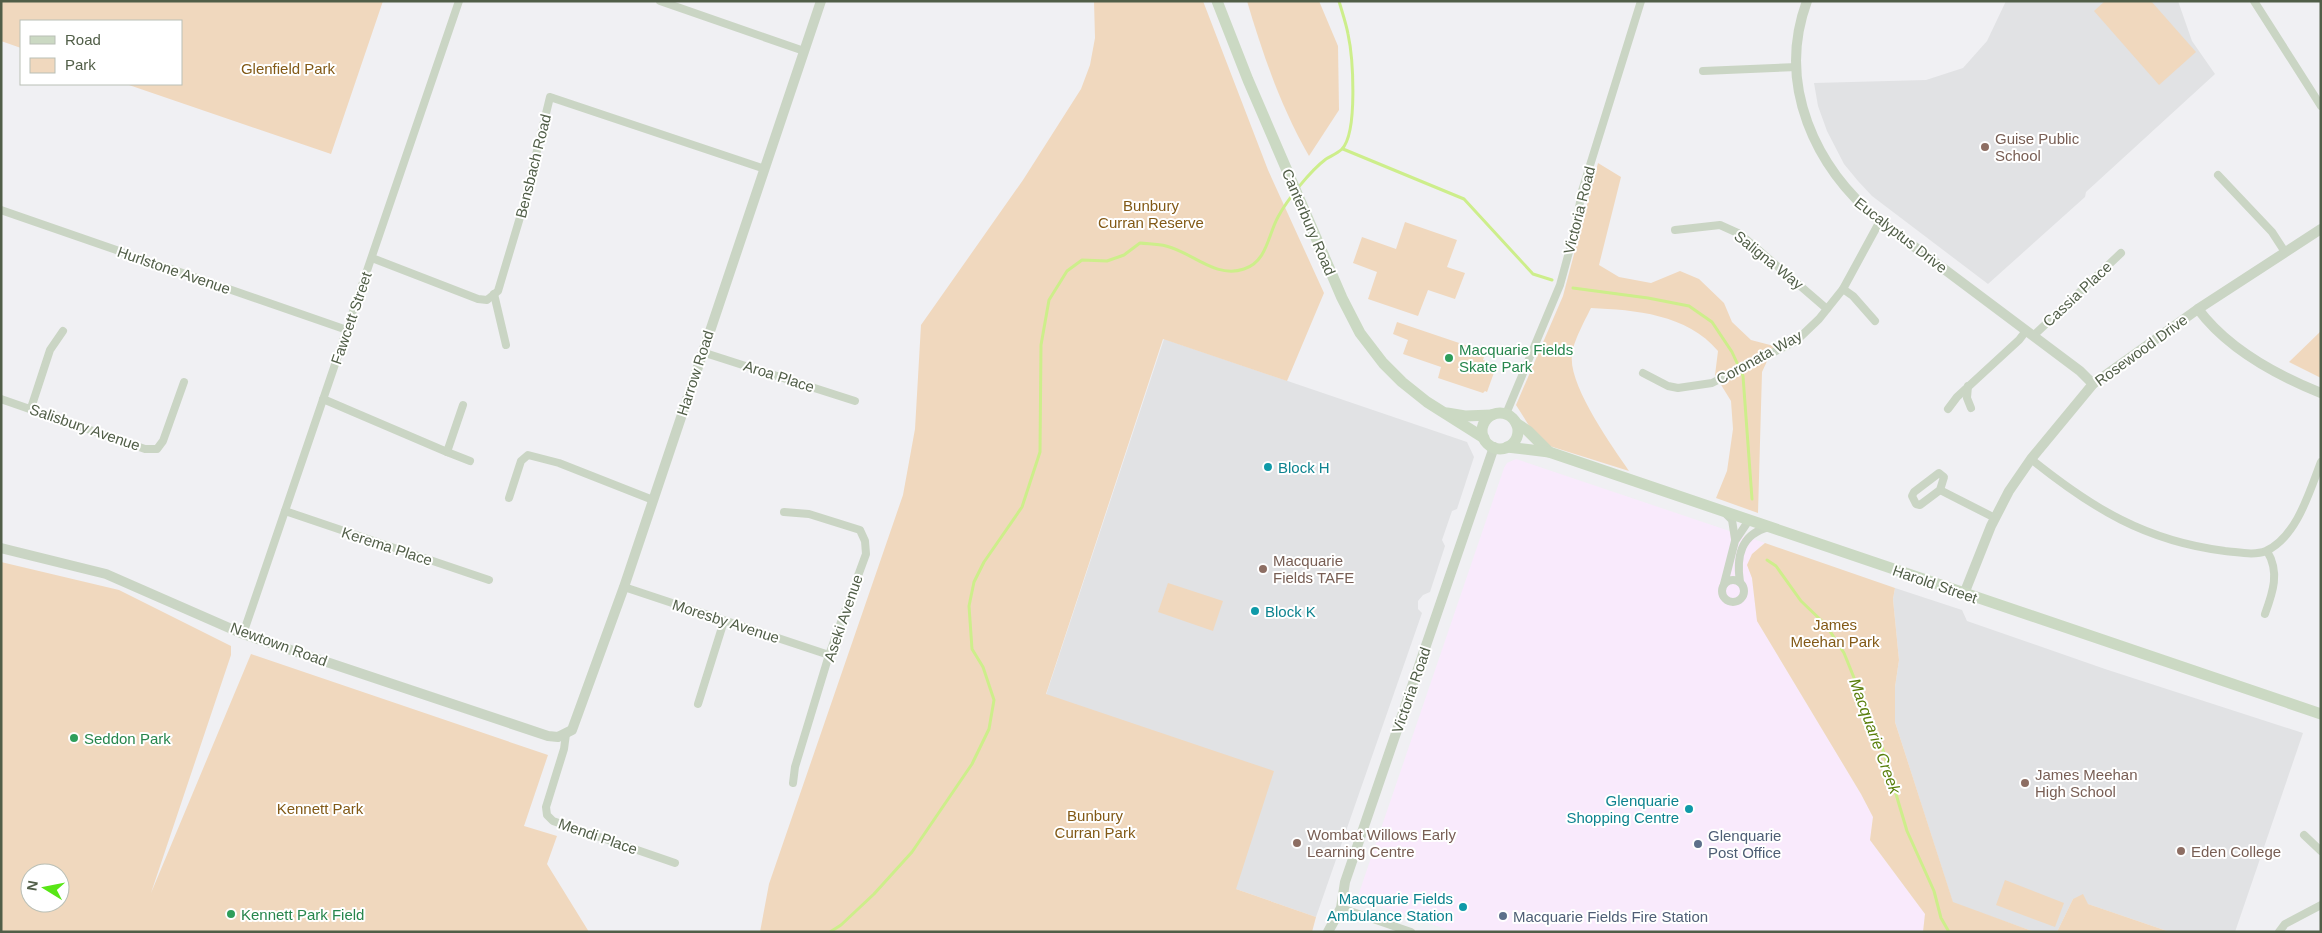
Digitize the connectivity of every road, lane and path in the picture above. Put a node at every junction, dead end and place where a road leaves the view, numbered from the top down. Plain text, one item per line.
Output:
1 (459, 1) edge
2 (660, 1) edge
3 (821, 1) edge
4 (1217, 1) edge
5 (1641, 1) edge
6 (1807, 1) edge
7 (2254, 1) edge
8 (682, 5) edge
9 (804, 51) junction
10 (1797, 67) junction
11 (1703, 71) dead end
12 (2321, 106) edge
13 (765, 169) junction
14 (2218, 175) dead end
15 (1, 210) edge
16 (1880, 221) junction
17 (2321, 229) edge
18 (1675, 230) dead end
19 (2285, 252) junction
20 (2122, 253) dead end
21 (372, 258) junction
22 (1843, 289) junction
23 (494, 294) junction
24 (1827, 309) junction
25 (2198, 309) junction
26 (1875, 321) dead end
27 (347, 330) junction
28 (63, 331) dead end
29 (2030, 333) junction
30 (506, 345) dead end
31 (702, 352) junction
32 (1643, 373) dead end
33 (184, 382) dead end
34 (2093, 384) junction
35 (1968, 386) junction
36 (2321, 393) edge
37 (1, 399) edge
38 (323, 399) junction
39 (856, 401) dead end
40 (463, 405) dead end
41 (31, 408) junction
42 (1971, 408) dead end
43 (1948, 409) dead end
44 (1446, 412) junction
45 (1506, 414) junction
46 (1492, 415) junction
47 (1516, 423) junction
48 (1484, 438) junction
49 (1494, 447) junction
50 (1507, 447) junction
51 (447, 452) junction
52 (1549, 452) junction
53 (2031, 459) junction
54 (470, 460) dead end
55 (2321, 462) edge
56 (1940, 490) junction
57 (508, 498) dead end
58 (653, 500) junction
59 (285, 511) junction
60 (1723, 511) junction
61 (784, 512) dead end
62 (1996, 518) junction
63 (1749, 520) junction
64 (1769, 527) junction
65 (1748, 536) junction
66 (1735, 542) junction
67 (1, 548) edge
68 (2267, 551) junction
69 (489, 580) dead end
70 (1740, 582) junction
71 (1724, 584) junction
72 (624, 587) junction
73 (1964, 594) junction
74 (2265, 614) dead end
75 (724, 621) junction
76 (243, 634) junction
77 (829, 655) junction
78 (698, 704) dead end
79 (2321, 714) edge
80 (562, 735) junction
81 (793, 783) dead end
82 (2304, 835) dead end
83 (2321, 851) edge
84 (675, 863) dead end
85 (2321, 905) edge
86 (1342, 908) junction
87 (1328, 932) edge
88 (1411, 932) edge
89 (2279, 932) edge

1 - 21 street, Fawcett Street
2 - 8 street
3 - 9 street, Harrow Road
4 - 44 main road, Canterbury Road
5 - 45 street, Victoria Road
6 - 10 street, Eucalyptus Drive
7 - 12 street
8 - 9 street
9 - 13 street, Harrow Road
10 - 11 street
10 - 16 street, Eucalyptus Drive
13 - 23 street, Bensbach Road
13 - 31 street, Harrow Road
14 - 19 street
15 - 27 street, Hurlstone Avenue
16 - 22 street, Coronata Way
16 - 29 street, Eucalyptus Drive
17 - 19 street, Rosewood Drive
18 - 24 street, Saligna Way
19 - 25 street, Rosewood Drive
20 - 29 street, Cassia Place
21 - 23 street
21 - 27 street, Fawcett Street
22 - 24 street, Coronata Way
22 - 26 street
23 - 30 street
24 - 32 street, Coronata Way
25 - 34 street, Rosewood Drive
25 - 36 street
27 - 38 street, Fawcett Street
28 - 41 street
29 - 34 street, Eucalyptus Drive
29 - 35 street, Cassia Place
31 - 39 street, Aroa Place
31 - 58 street, Harrow Road
33 - 41 street, Salisbury Avenue
34 - 53 street, Rosewood Drive
35 - 42 street
35 - 43 street, Cassia Place
37 - 41 street, Salisbury Avenue
38 - 51 street
38 - 59 street, Fawcett Street
40 - 51 street
44 - 46 main road, Canterbury Road
44 - 48 main road, Canterbury Road
45 - 46 main road
45 - 47 main road
46 - 48 main road
47 - 50 main road
47 - 52 main road, Harold Street
48 - 49 main road
49 - 50 main road
49 - 86 street, Victoria Road
50 - 52 main road, Harold Street
51 - 54 street
52 - 60 main road, Harold Street
53 - 62 street, Rosewood Drive
53 - 68 street
55 - 68 street
56 - 56 street
56 - 62 street
57 - 58 street
58 - 72 street, Harrow Road
59 - 69 street, Kerema Place
59 - 76 street, Fawcett Street
60 - 63 main road, Harold Street
60 - 66 street
61 - 77 street, Aseki Avenue
62 - 73 street, Rosewood Drive
63 - 64 main road, Harold Street
63 - 65 street
63 - 66 street
64 - 65 street
64 - 73 main road, Harold Street
65 - 70 street
66 - 71 street
67 - 76 street, Newtown Road
68 - 74 street
70 - 71 street
70 - 71 street
72 - 75 street, Moresby Avenue
72 - 80 street, Harrow Road
73 - 79 main road, Harold Street
75 - 77 street, Moresby Avenue
75 - 78 street
76 - 80 street, Newtown Road
77 - 81 street, Aseki Avenue
80 - 84 street, Mendi Place
82 - 83 street
85 - 89 street
86 - 87 street, Victoria Road
86 - 88 street

